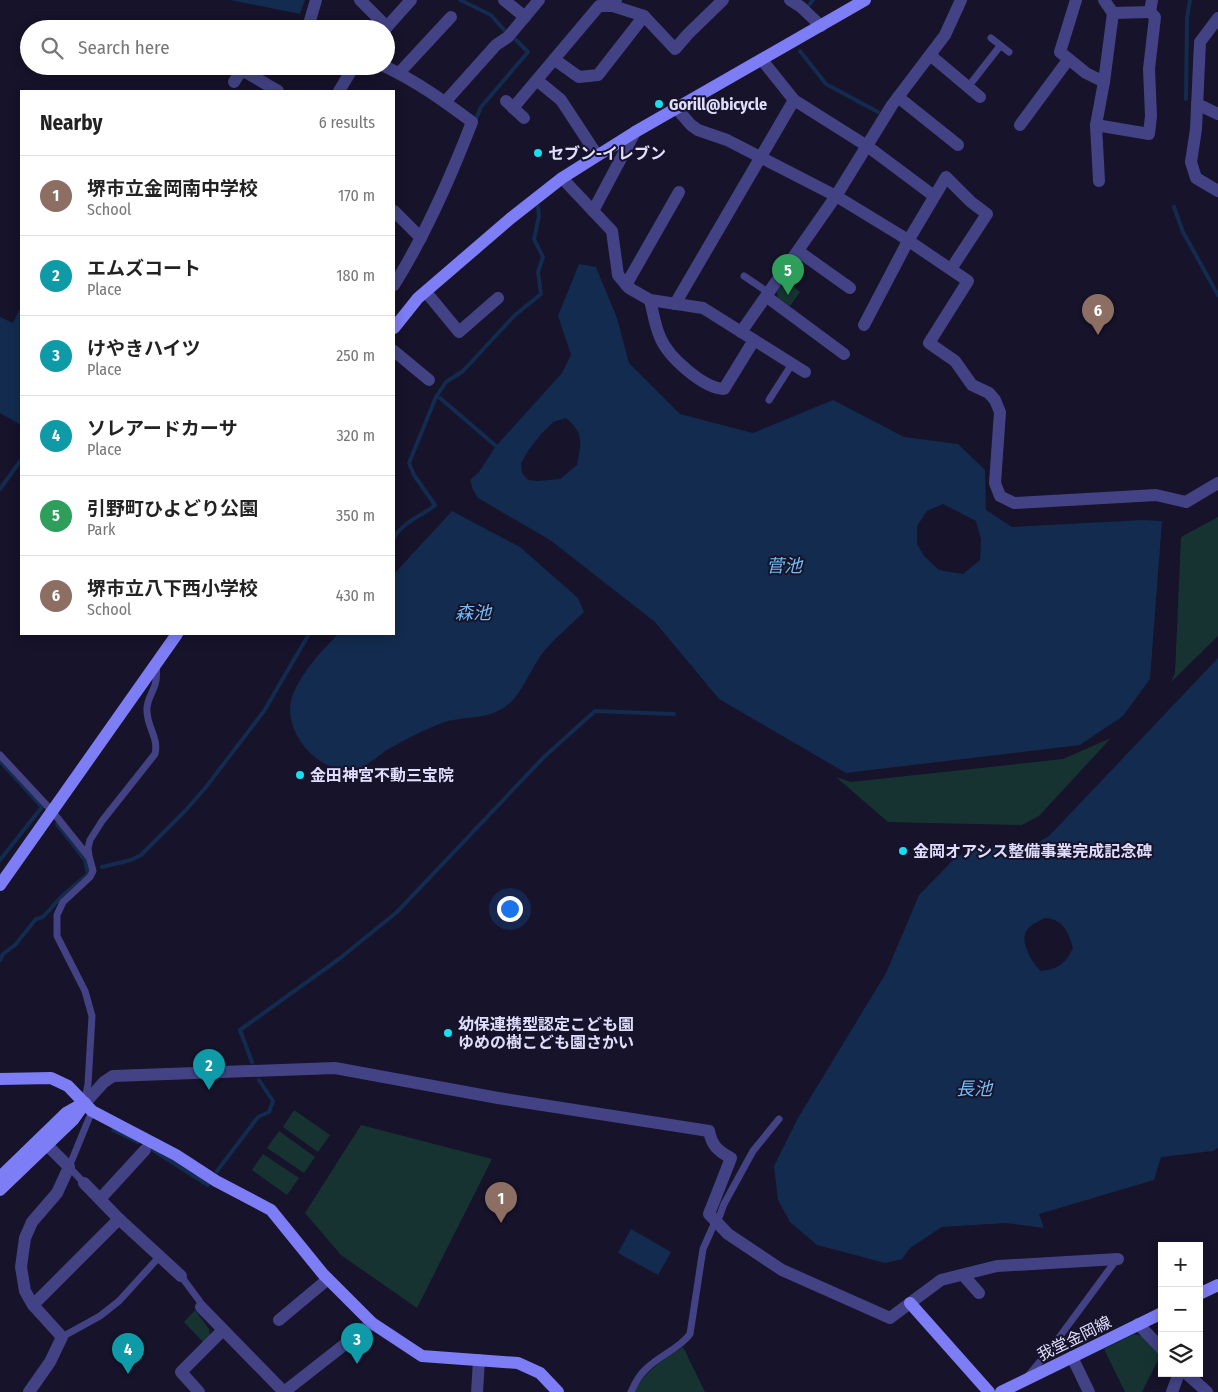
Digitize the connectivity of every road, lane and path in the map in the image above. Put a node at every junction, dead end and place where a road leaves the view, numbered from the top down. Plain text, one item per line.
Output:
1 (316, 0) edge
2 (360, 0) edge
3 (411, 0) edge
4 (504, 0) edge
5 (539, 0) edge
6 (723, 0) edge
7 (790, 0) edge
8 (865, 0) edge
9 (961, 0) edge
10 (1076, 0) edge
11 (1104, 0) edge
12 (595, 3) edge
13 (614, 3) edge
14 (804, 4) edge
15 (1151, 6) edge
16 (1113, 12) junction
17 (644, 16) junction
18 (451, 17) dead end
19 (524, 17) junction
20 (1218, 18) edge
21 (310, 20) edge
22 (379, 20) edge
23 (393, 20) edge
24 (821, 26) junction
25 (1214, 33) edge
26 (991, 38) dead end
27 (1000, 46) junction
28 (1009, 52) dead end
29 (930, 56) junction
30 (555, 60) junction
31 (762, 60) junction
32 (1068, 60) junction
33 (395, 71) edge
34 (399, 73) junction
35 (238, 75) edge
36 (254, 75) edge
37 (349, 75) edge
38 (538, 81) junction
39 (234, 82) dead end
40 (1104, 82) junction
41 (968, 87) junction
42 (276, 90) edge
43 (341, 90) edge
44 (898, 97) junction
45 (980, 97) dead end
46 (794, 100) junction
47 (445, 102) junction
48 (1197, 104) junction
49 (677, 108) junction
50 (1218, 114) edge
51 (524, 118) dead end
52 (1020, 125) dead end
53 (1096, 125) junction
54 (635, 132) junction
55 (958, 145) dead end
56 (867, 146) junction
57 (597, 155) junction
58 (761, 157) junction
59 (562, 178) junction
60 (1099, 181) dead end
61 (1218, 191) edge
62 (679, 192) dead end
63 (836, 196) junction
64 (934, 196) junction
65 (593, 211) junction
66 (395, 212) edge
67 (421, 238) junction
68 (908, 241) junction
69 (798, 251) junction
70 (951, 269) junction
71 (744, 276) dead end
72 (395, 283) edge
73 (626, 284) junction
74 (850, 288) dead end
75 (426, 292) junction
76 (768, 295) junction
77 (498, 298) dead end
78 (650, 300) junction
79 (675, 304) junction
80 (395, 321) edge
81 (864, 325) dead end
82 (741, 332) junction
83 (754, 340) junction
84 (395, 352) edge
85 (844, 354) dead end
86 (792, 364) junction
87 (805, 372) dead end
88 (429, 380) dead end
89 (769, 400) dead end
90 (1218, 482) edge
91 (176, 635) edge
92 (156, 664) junction
93 (0, 754) edge
94 (52, 811) junction
95 (89, 856) junction
96 (0, 885) edge
97 (0, 1080) edge
98 (88, 1107) junction
99 (779, 1119) dead end
100 (47, 1145) junction
101 (145, 1150) dead end
102 (69, 1167) junction
103 (0, 1177) edge
104 (84, 1183) joint
105 (0, 1190) edge
106 (100, 1199) junction
107 (119, 1220) junction
108 (716, 1223) junction
109 (160, 1256) junction
110 (1118, 1259) joint
111 (962, 1275) junction
112 (181, 1276) joint
113 (328, 1278) junction
114 (1218, 1285) edge
115 (1203, 1292) edge
116 (979, 1293) dead end
117 (910, 1303) junction
118 (33, 1305) junction
119 (201, 1307) joint
120 (1158, 1315) edge
121 (280, 1320) dead end
122 (372, 1323) junction
123 (1138, 1324) junction
124 (222, 1331) junction
125 (62, 1337) junction
126 (1158, 1345) edge
127 (1072, 1357) junction
128 (479, 1360) junction
129 (1178, 1377) edge
130 (1190, 1377) edge
131 (1024, 1380) junction
132 (29, 1392) edge
133 (199, 1392) edge
134 (284, 1392) edge
135 (477, 1392) edge
136 (558, 1392) edge
137 (631, 1392) edge
138 (989, 1392) edge
139 (1001, 1392) edge
140 (1089, 1392) edge
141 (1172, 1392) edge
142 (1207, 1392) edge

1 - 21 street
2 - 22 street
3 - 23 street
4 - 19 street
5 - 19 street
6 - 17 street
7 - 14 street
8 - 24 street
9 - 29 street
10 - 32 street
11 - 16 street
12 - 13 street
12 - 30 street
13 - 17 street
14 - 24 street
15 - 16 street
15 - 53 street
16 - 40 street
17 - 30 street
18 - 34 street
19 - 47 street
20 - 25 street
24 - 31 street
25 - 48 street
26 - 27 lane
27 - 28 lane
27 - 41 lane
29 - 41 street
29 - 44 street
30 - 38 street
31 - 46 street
31 - 49 street
32 - 40 street
32 - 52 street
33 - 34 street
34 - 47 street
35 - 39 street
36 - 42 street
37 - 43 street
38 - 51 street
38 - 57 street
40 - 53 street
41 - 45 street
44 - 55 street
44 - 56 street
46 - 56 street
46 - 58 street
47 - 67 street
48 - 50 street
48 - 61 street
49 - 54 street
49 - 58 street
53 - 60 street
54 - 57 street
54 - 65 street
56 - 63 street
56 - 64 street
57 - 59 street
58 - 63 street
58 - 79 street
59 - 65 street
59 - 75 street
62 - 73 street
63 - 68 street
63 - 69 street
64 - 68 street
64 - 70 street
65 - 73 street
66 - 67 street
67 - 72 street
68 - 70 street
68 - 81 street
69 - 74 street
69 - 76 street
70 - 90 street
71 - 76 lane
73 - 78 street
75 - 77 street
75 - 80 street
76 - 82 street
76 - 85 street
78 - 79 street
78 - 83 street
79 - 82 street
82 - 83 street
83 - 86 street
84 - 88 street
86 - 87 street
86 - 89 lane
91 - 92 street
92 - 94 street
92 - 95 lane
93 - 94 lane
94 - 95 lane
94 - 96 street
95 - 98 lane
97 - 98 street
98 - 100 street
98 - 102 lane
98 - 103 street
98 - 108 street
98 - 113 street
99 - 108 lane
100 - 102 street
100 - 105 street
101 - 106 street
102 - 104 lane
102 - 118 street
104 - 106 street
106 - 107 street
107 - 109 street
107 - 118 street
108 - 117 street
108 - 137 lane
109 - 112 street
109 - 125 lane
110 - 111 street
110 - 131 lane
111 - 116 street
111 - 117 street
112 - 119 lane
113 - 121 street
113 - 122 street
114 - 115 street
117 - 138 street
118 - 125 street
119 - 124 street
120 - 123 street, 我堂金岡線
122 - 128 street
122 - 134 street
123 - 126 street
123 - 127 street, 我堂金岡線
124 - 133 street
124 - 134 street
125 - 132 street
127 - 131 street, 我堂金岡線
127 - 140 street
128 - 135 street
128 - 136 street
129 - 141 street
130 - 142 street
131 - 139 street, 我堂金岡線

